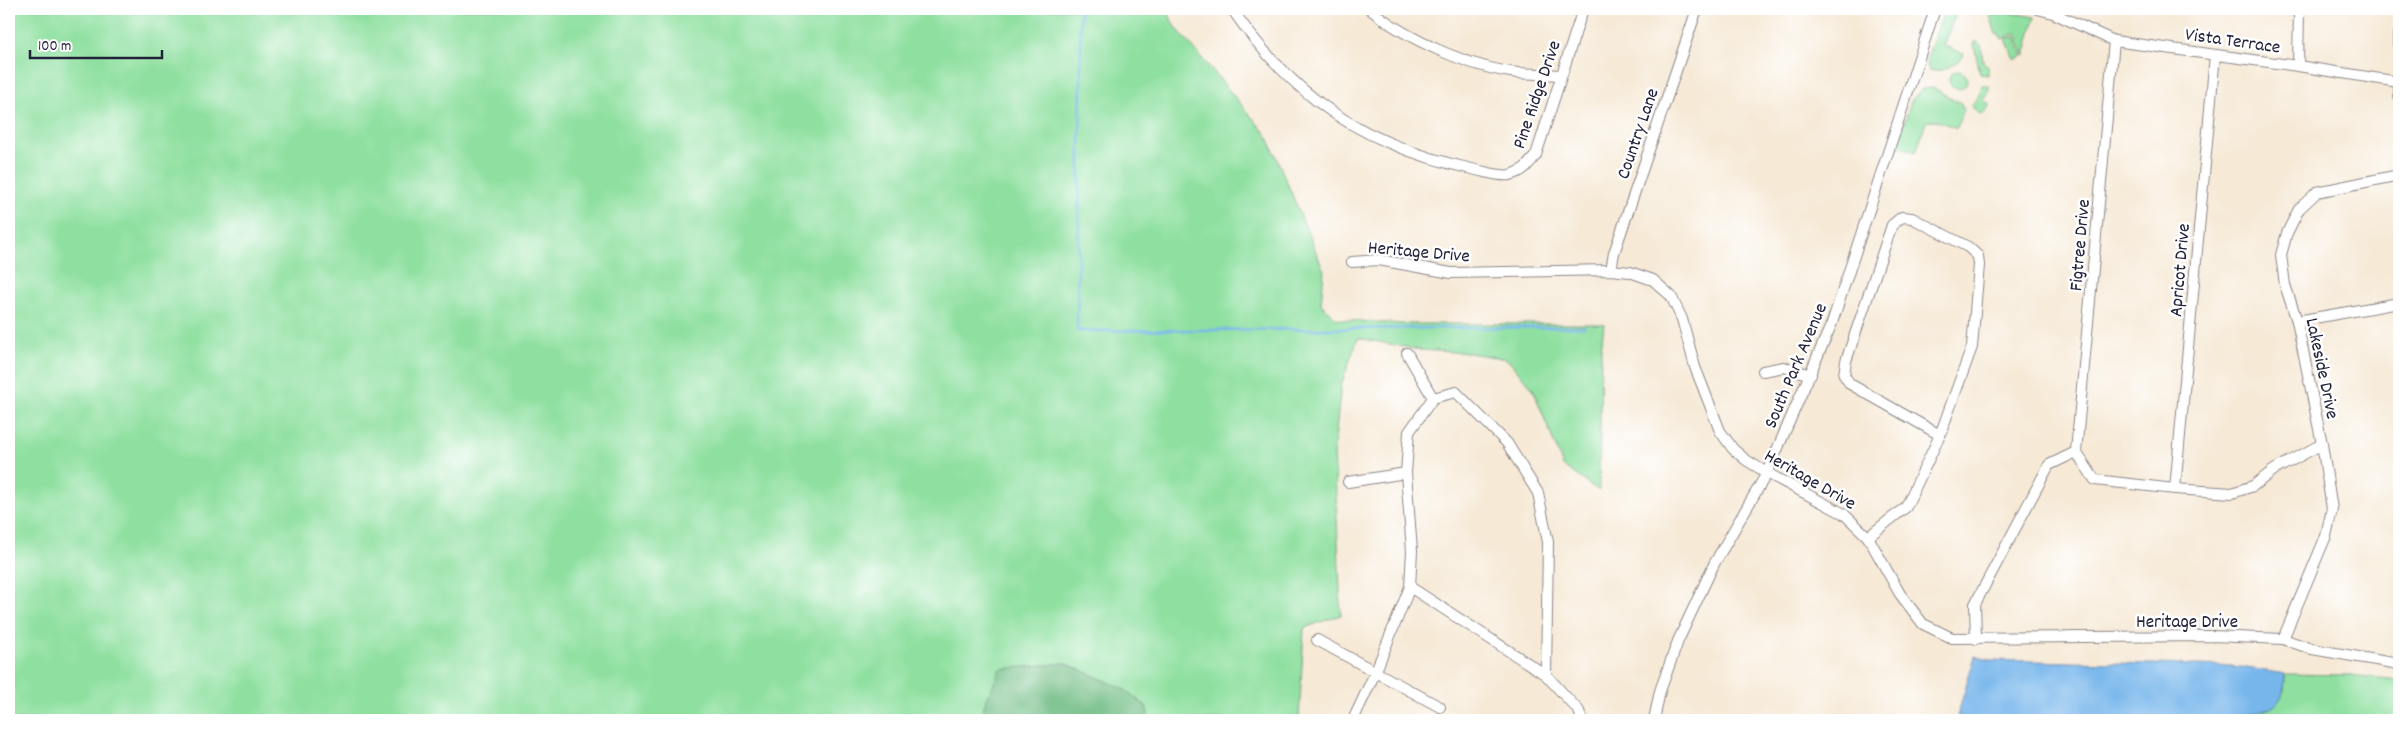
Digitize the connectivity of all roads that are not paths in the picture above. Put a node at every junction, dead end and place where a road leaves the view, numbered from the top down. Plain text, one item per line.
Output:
1 (1232, 9) edge
2 (1370, 9) edge
3 (1583, 9) edge
4 (1697, 9) edge
5 (1935, 9) edge
6 (2038, 9) edge
7 (2299, 9) edge
8 (2399, 34) edge
9 (2114, 41) junction
10 (2215, 55) junction
11 (2298, 66) junction
12 (1560, 74) junction
13 (2399, 82) edge
14 (2399, 96) edge
15 (2399, 175) edge
16 (1352, 262) dead end
17 (1612, 270) junction
18 (2399, 303) edge
19 (2297, 321) junction
20 (1407, 354) dead end
21 (1763, 372) dead end
22 (1811, 375) junction
23 (1433, 398) junction
24 (1940, 434) junction
25 (2322, 444) junction
26 (2076, 452) junction
27 (1767, 472) junction
28 (1406, 473) junction
29 (1348, 482) dead end
30 (2175, 490) junction
31 (1868, 537) junction
32 (1410, 587) junction
33 (1976, 639) junction
34 (2283, 639) junction
35 (1317, 640) dead end
36 (2399, 664) edge
37 (1375, 673) junction
38 (1546, 675) junction
39 (1440, 707) dead end
40 (1353, 720) edge
41 (1582, 720) edge
42 (1654, 720) edge

1 - 12 street, Pine Ridge Drive
2 - 12 street
3 - 12 street, Pine Ridge Drive
4 - 17 street, Country Lane
5 - 22 street, South Park Avenue
6 - 9 street, Vista Terrace
7 - 11 street
8 - 13 street
9 - 10 street, Vista Terrace
9 - 26 street, Figtree Drive
10 - 11 street, Vista Terrace
10 - 30 street, Apricot Drive
11 - 13 street, Vista Terrace
13 - 14 street
15 - 19 street, Lakeside Drive
16 - 17 street, Heritage Drive
17 - 27 street, Heritage Drive
18 - 19 street
19 - 25 street, Lakeside Drive
20 - 23 street
21 - 22 street
22 - 27 street, South Park Avenue
23 - 28 street
23 - 38 street
24 - 24 street
24 - 31 street
25 - 30 street
25 - 34 street, Lakeside Drive
26 - 30 street
26 - 33 street
27 - 31 street, Heritage Drive
27 - 42 street, South Park Avenue
28 - 29 street
28 - 32 street
31 - 33 street, Heritage Drive
32 - 37 street
32 - 38 street
33 - 34 street, Heritage Drive
34 - 36 street, Heritage Drive
35 - 37 street
37 - 39 street
37 - 40 street
38 - 41 street

